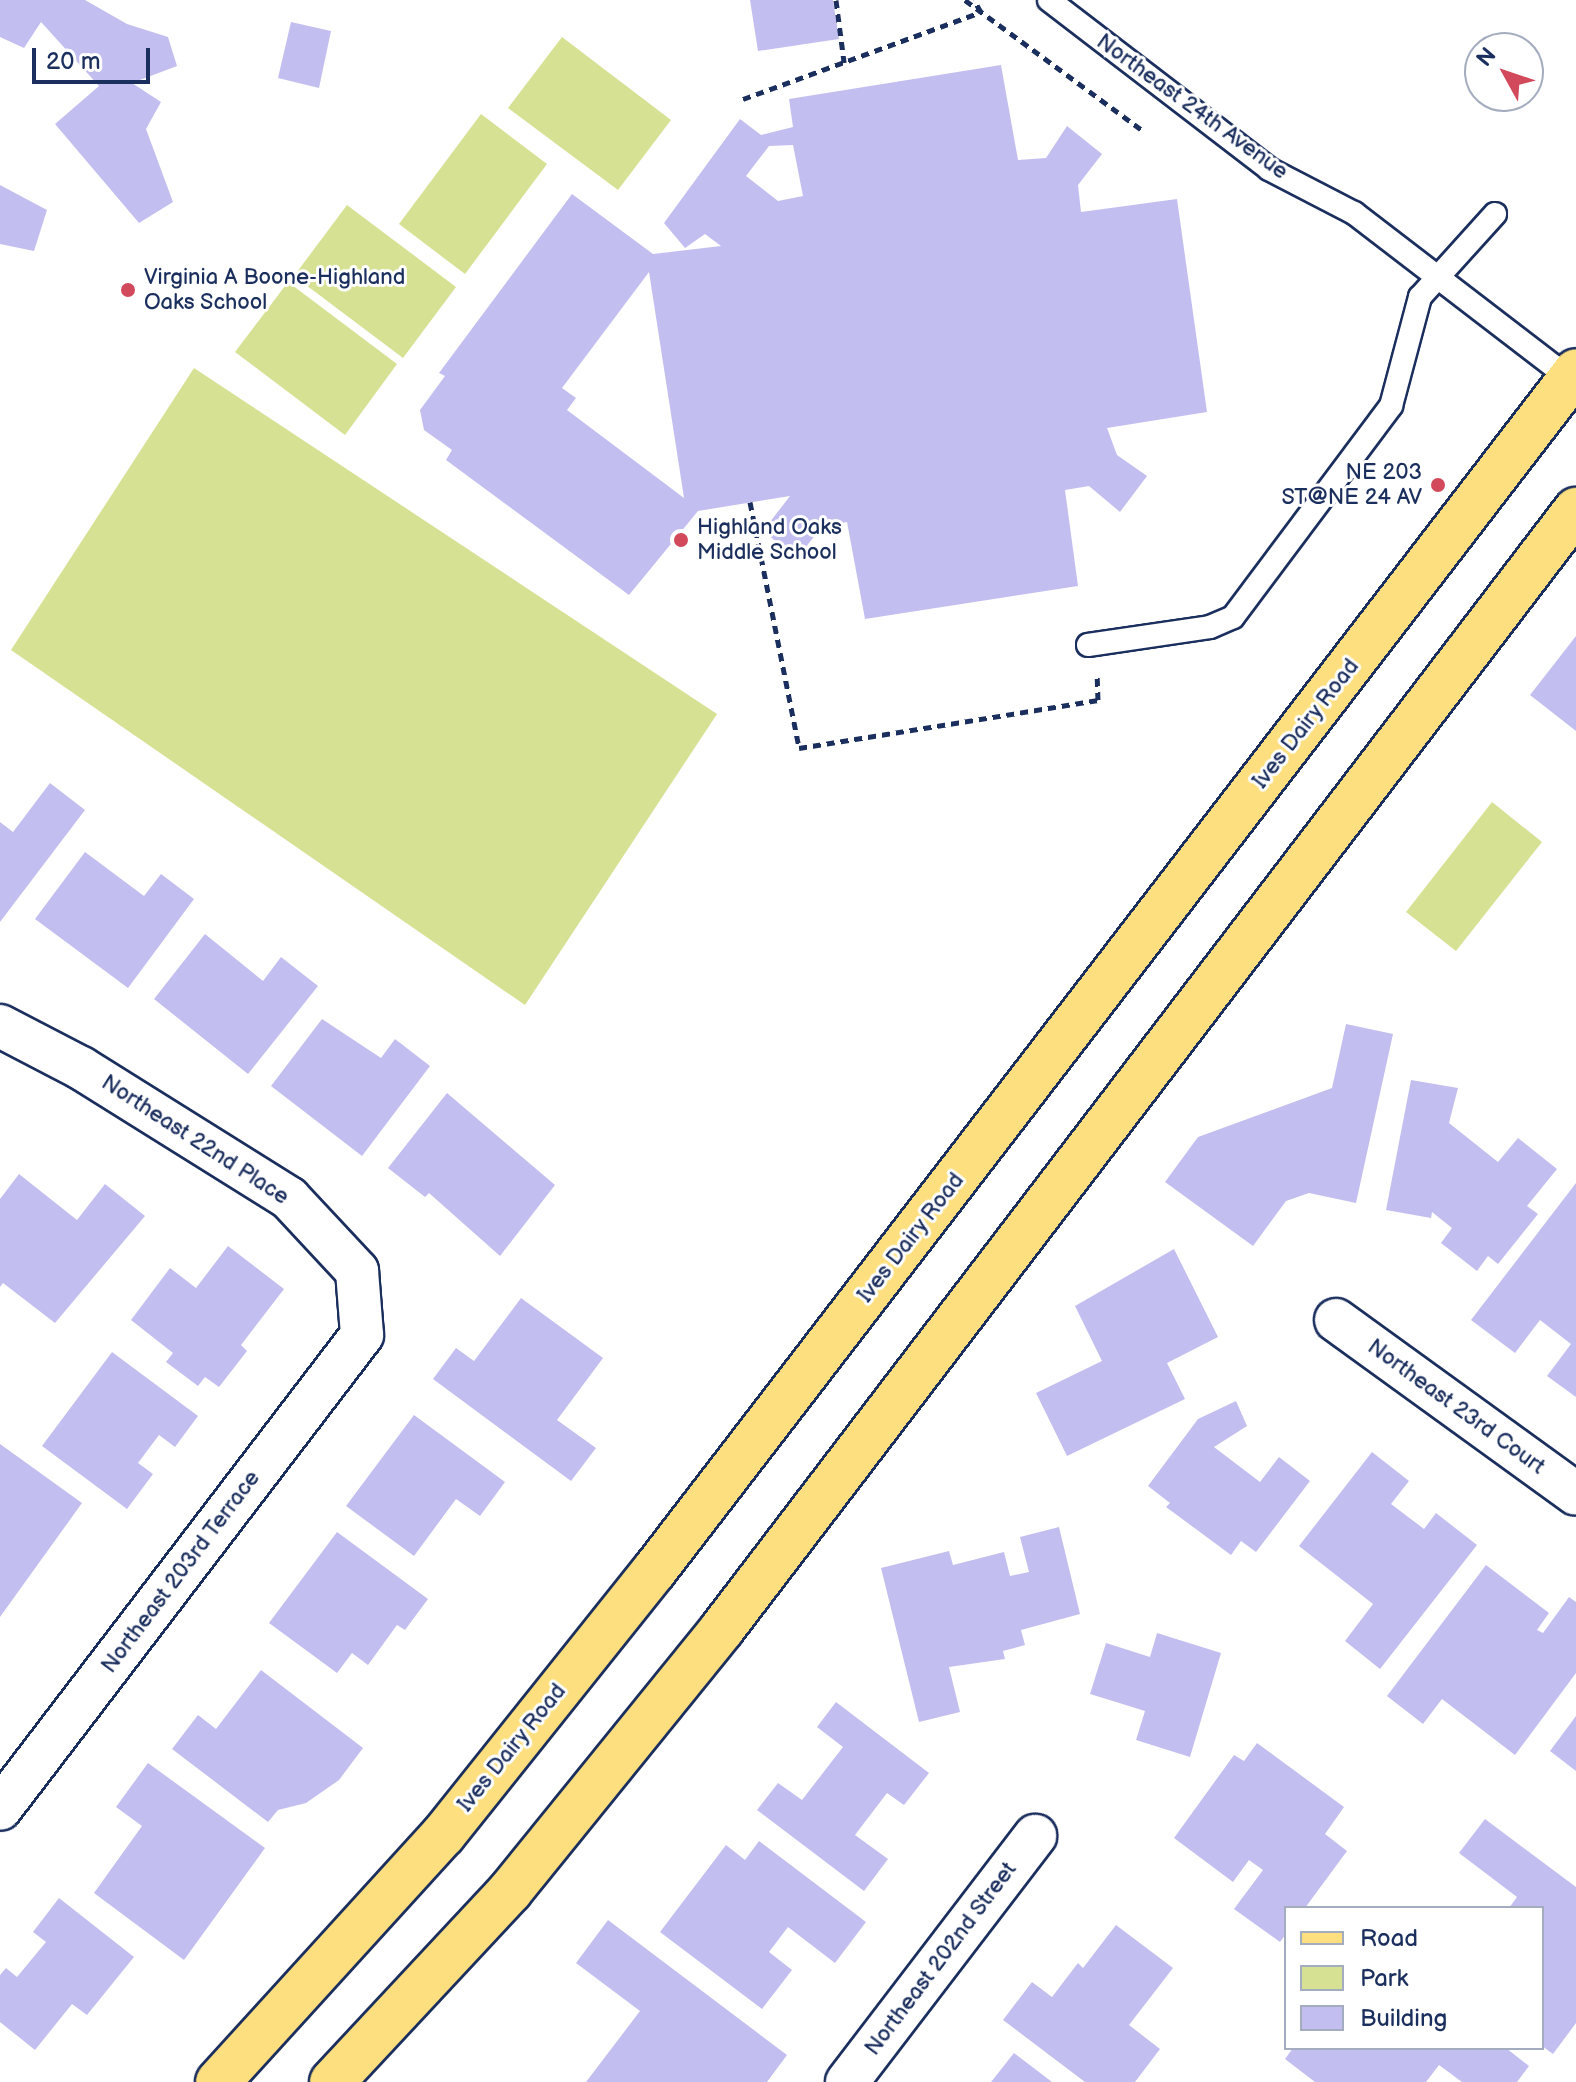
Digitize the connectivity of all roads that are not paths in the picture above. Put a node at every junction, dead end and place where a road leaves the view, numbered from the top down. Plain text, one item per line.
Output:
1 (1049, 0) edge
2 (1495, 214) dead end
3 (1438, 277) junction
4 (1573, 375) edge
5 (1576, 510) edge
6 (1092, 643) road end
7 (0, 1026) edge
8 (1336, 1320) dead end
9 (362, 1335) joint
10 (1576, 1494) edge
11 (0, 1809) edge
12 (1035, 1836) dead end
13 (218, 2082) edge
14 (332, 2082) edge
15 (847, 2082) edge

1 - 3 lane, Northeast 24th Avenue
2 - 3 lane
3 - 4 lane, Northeast 24th Avenue
3 - 6 lane
4 - 13 main road, Ives Dairy Road
5 - 14 main road
7 - 9 street, Northeast 22nd Place
8 - 10 street, Northeast 23rd Court
9 - 11 street, Northeast 203rd Terrace
12 - 15 street, Northeast 202nd Street

